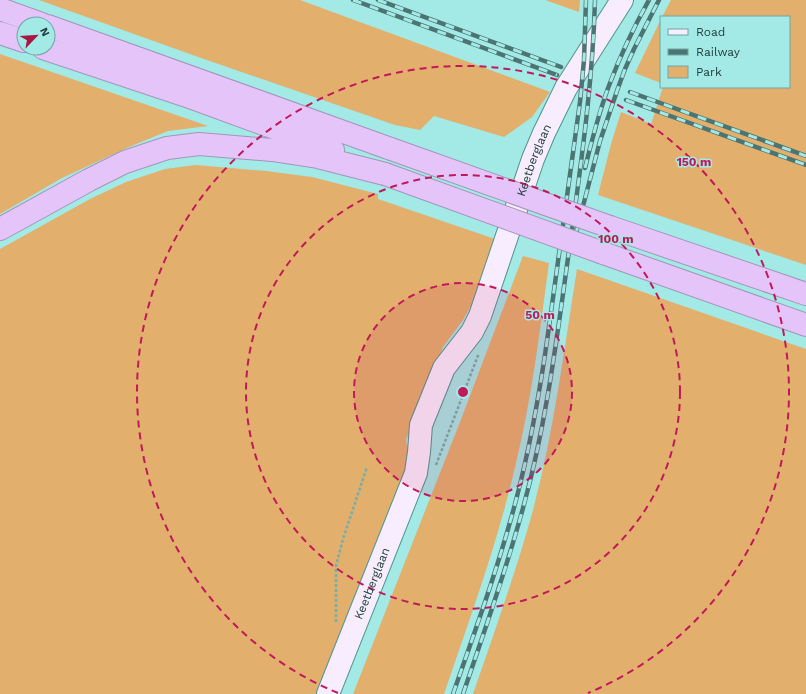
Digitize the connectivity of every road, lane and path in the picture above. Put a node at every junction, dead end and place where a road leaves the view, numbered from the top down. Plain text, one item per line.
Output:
1 (622, 0) edge
2 (0, 9) edge
3 (20, 16) edge
4 (56, 29) edge
5 (0, 33) edge
6 (16, 38) edge
7 (56, 52) edge
8 (384, 174) junction
9 (0, 229) edge
10 (806, 294) edge
11 (806, 324) edge
12 (367, 466) dead end
13 (336, 592) dead end
14 (328, 694) edge

1 - 14 main road, Keetberglaan
2 - 3 highway
4 - 10 highway, bridge
5 - 6 highway
7 - 8 highway
8 - 9 highway
8 - 11 highway, bridge
12 - 13 path

